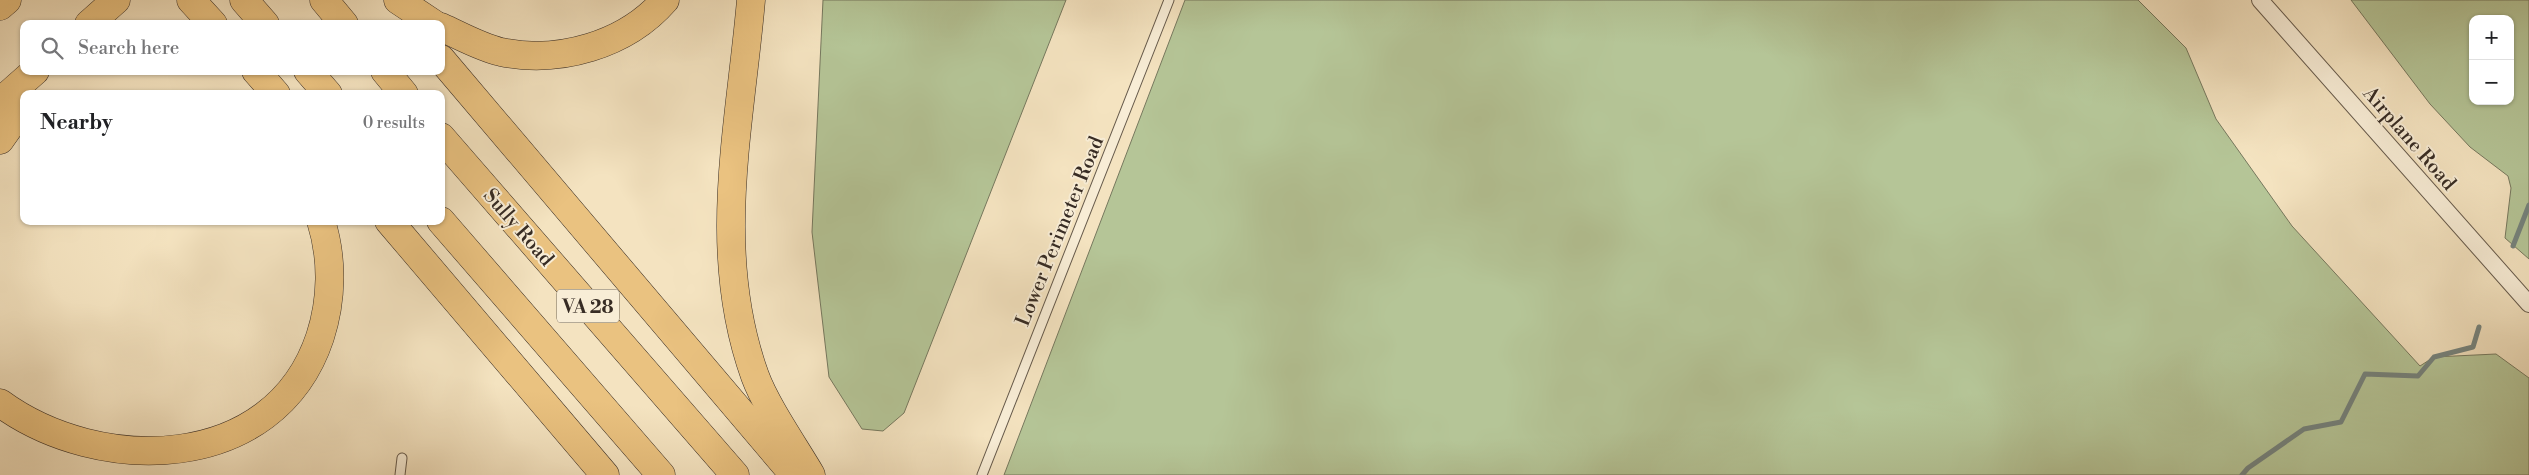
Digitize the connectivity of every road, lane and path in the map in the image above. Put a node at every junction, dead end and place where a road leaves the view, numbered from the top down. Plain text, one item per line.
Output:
1 (7, 0) edge
2 (244, 0) edge
3 (324, 0) edge
4 (390, 0) edge
5 (398, 0) edge
6 (665, 0) edge
7 (751, 0) edge
8 (1169, 0) edge
9 (2260, 0) edge
10 (114, 2) edge
11 (0, 6) edge
12 (94, 20) edge
13 (98, 20) edge
14 (262, 20) edge
15 (341, 20) edge
16 (408, 20) edge
17 (428, 20) edge
18 (445, 29) edge
19 (445, 64) edge
20 (30, 75) edge
21 (51, 75) edge
22 (254, 75) edge
23 (259, 75) edge
24 (311, 75) edge
25 (388, 75) edge
26 (37, 90) edge
27 (265, 90) edge
28 (273, 90) edge
29 (325, 90) edge
30 (401, 90) edge
31 (0, 102) edge
32 (20, 112) edge
33 (0, 140) edge
34 (445, 142) edge
35 (322, 225) edge
36 (392, 225) edge
37 (444, 225) edge
38 (2529, 304) edge
39 (0, 403) edge
40 (402, 458) dead end
41 (400, 475) edge
42 (605, 475) edge
43 (661, 475) edge
44 (735, 475) edge
45 (794, 475) edge
46 (811, 475) edge
47 (982, 475) edge

1 - 11 highway
2 - 14 highway
3 - 15 highway
4 - 16 highway
5 - 17 highway
6 - 18 highway
7 - 46 highway
8 - 47 lane, Lower Perimeter Road
9 - 38 street, Airplane Road
10 - 12 highway
10 - 13 highway
19 - 45 highway
20 - 31 highway
21 - 26 highway
22 - 27 highway
23 - 28 highway
24 - 29 highway
25 - 30 highway
32 - 33 highway
34 - 44 highway, Sully Road / VA 28
35 - 39 highway
36 - 42 highway
37 - 43 highway, VA 28
40 - 41 lane

